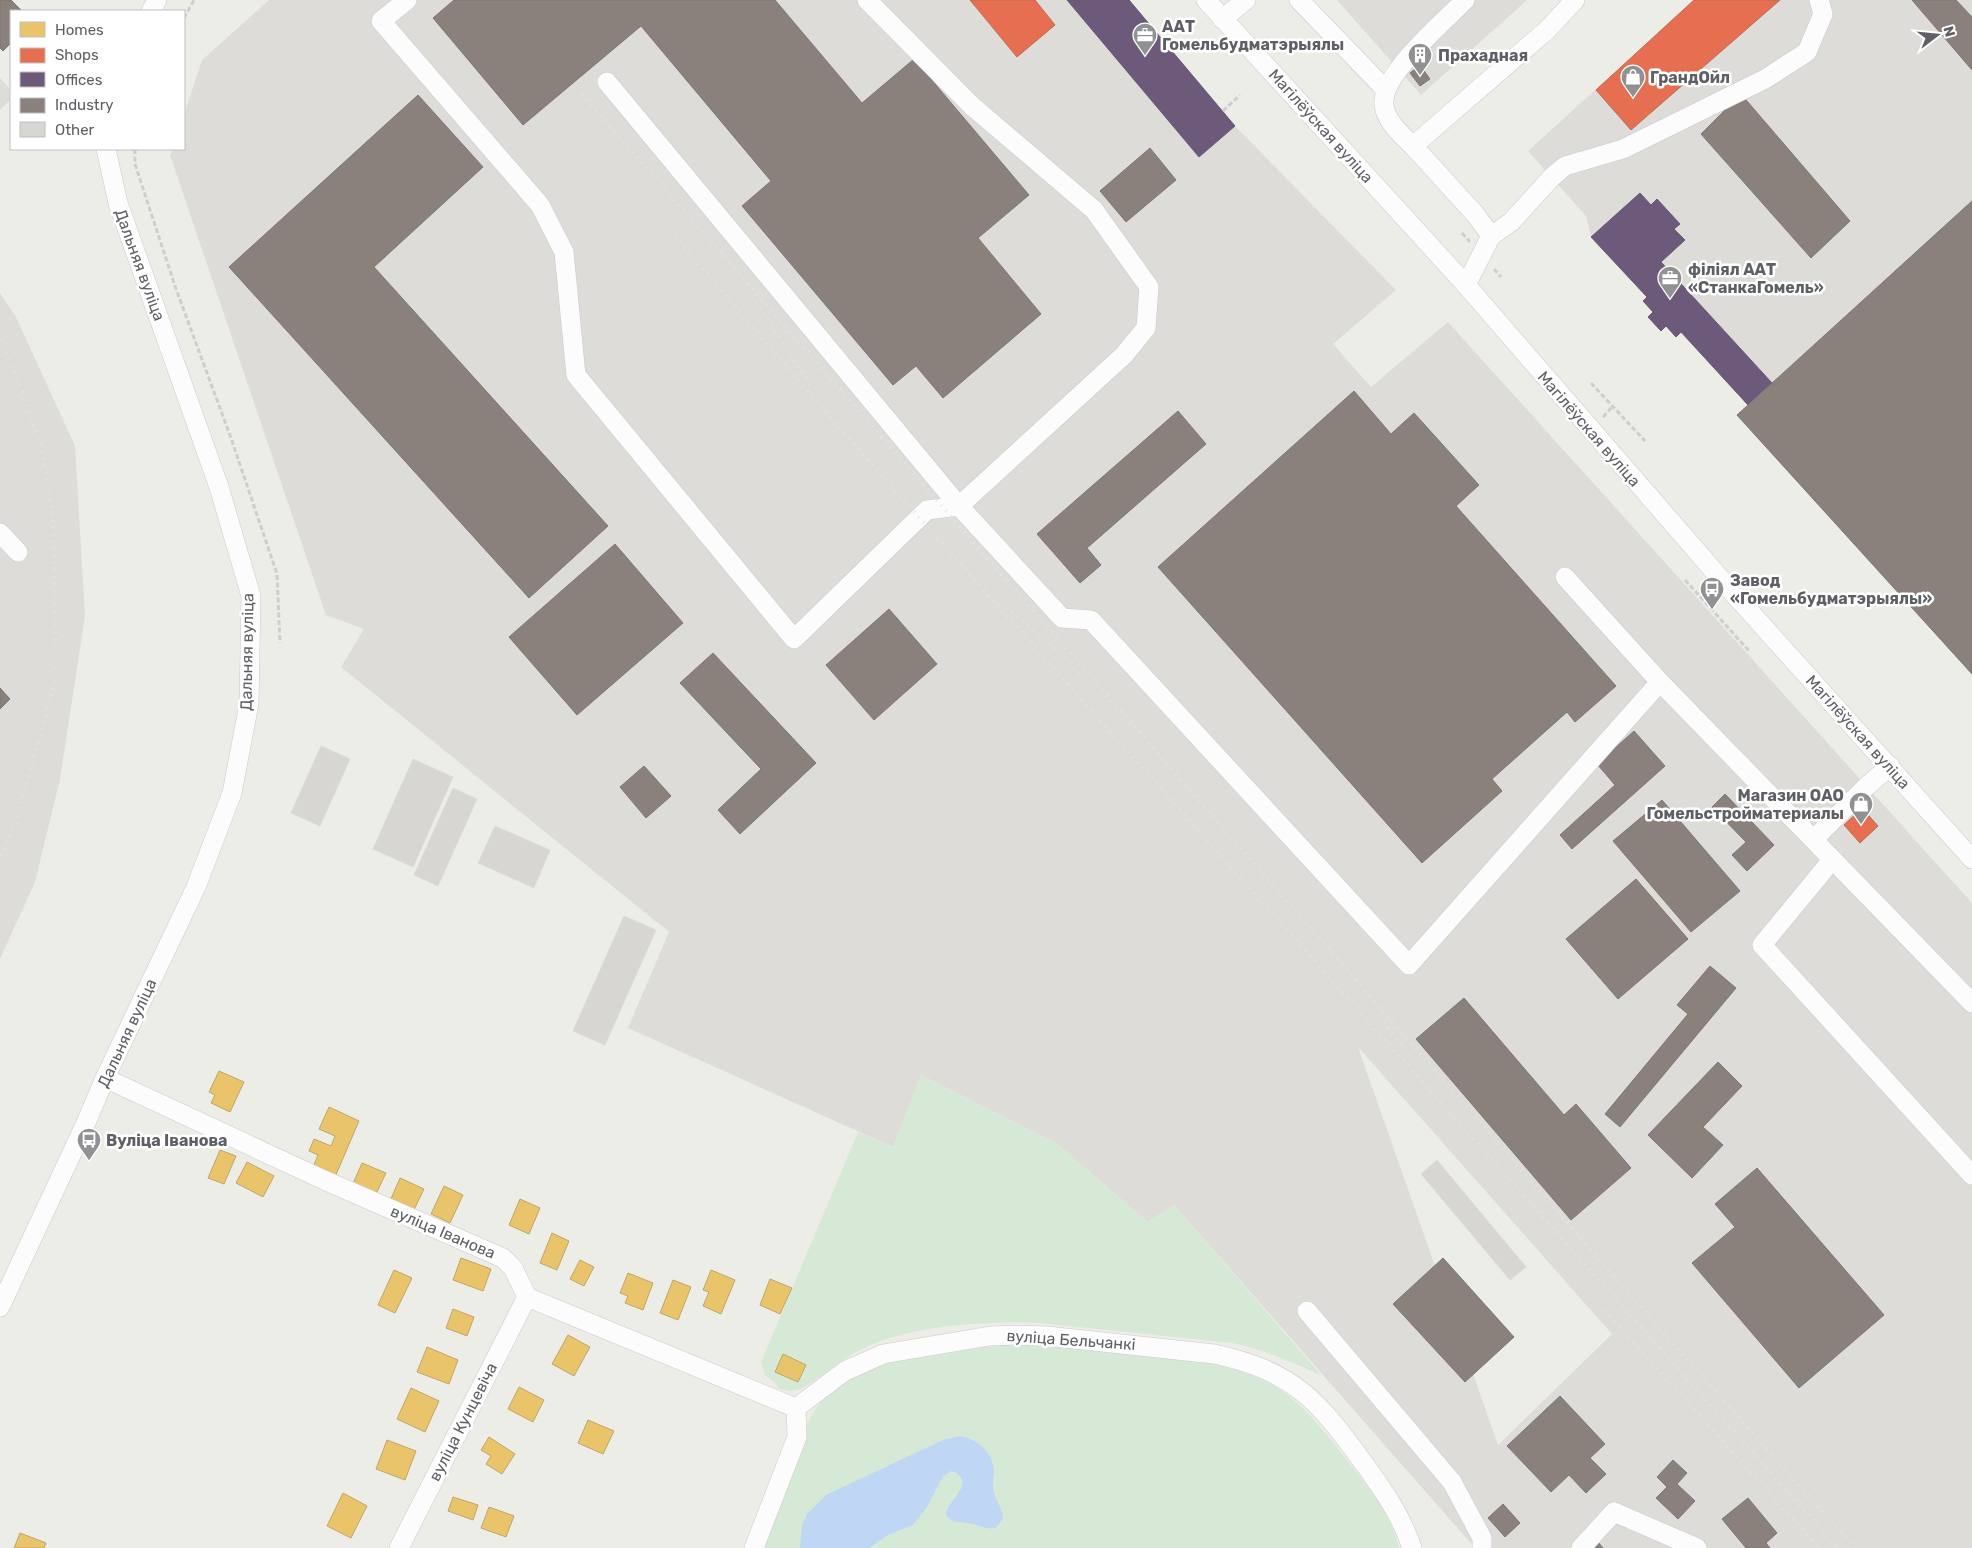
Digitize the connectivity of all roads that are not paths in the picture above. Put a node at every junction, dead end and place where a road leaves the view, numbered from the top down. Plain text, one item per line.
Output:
1 (407, 0) edge
2 (867, 0) edge
3 (1206, 0) edge
4 (1246, 0) edge
5 (1299, 0) edge
6 (1464, 0) edge
7 (1575, 0) edge
8 (1819, 0) edge
9 (1222, 18) junction
10 (608, 82) dead end
11 (1385, 89) junction
12 (1412, 146) junction
13 (106, 150) edge
14 (1491, 236) junction
15 (1466, 285) junction
16 (959, 506) junction
17 (0, 533) edge
18 (18, 552) dead end
19 (1565, 577) dead end
20 (1660, 682) junction
21 (1890, 766) junction
22 (1814, 839) junction
23 (1972, 858) edge
24 (1832, 860) junction
25 (1972, 1004) edge
26 (105, 1078) junction
27 (1972, 1175) edge
28 (527, 1297) junction
29 (0, 1307) edge
30 (1307, 1311) dead end
31 (796, 1408) junction
32 (399, 1548) edge
33 (754, 1548) edge
34 (1412, 1548) edge
35 (1482, 1548) edge
36 (1581, 1548) edge
37 (1696, 1548) edge

1 - 16 street
2 - 16 street
3 - 9 street, Магілёўская вуліца
4 - 9 street
5 - 11 street
6 - 11 street
7 - 12 street
8 - 14 street
9 - 15 street, Магілёўская вуліца
10 - 16 street
11 - 12 street
12 - 14 street
13 - 26 street, Дальняя вуліца
14 - 15 street
15 - 21 street, Магілёўская вуліца
16 - 20 street
17 - 18 street
19 - 20 street
20 - 22 street
21 - 22 street
21 - 23 street, Магілёўская вуліца
22 - 24 street
24 - 25 street
24 - 27 street
26 - 28 street, вуліца Іванова
26 - 29 street, Дальняя вуліца
28 - 31 street
28 - 32 street, вуліца Кунцевіча
30 - 35 street
31 - 33 street
31 - 34 street, вуліца Бельчанкі
36 - 37 street

